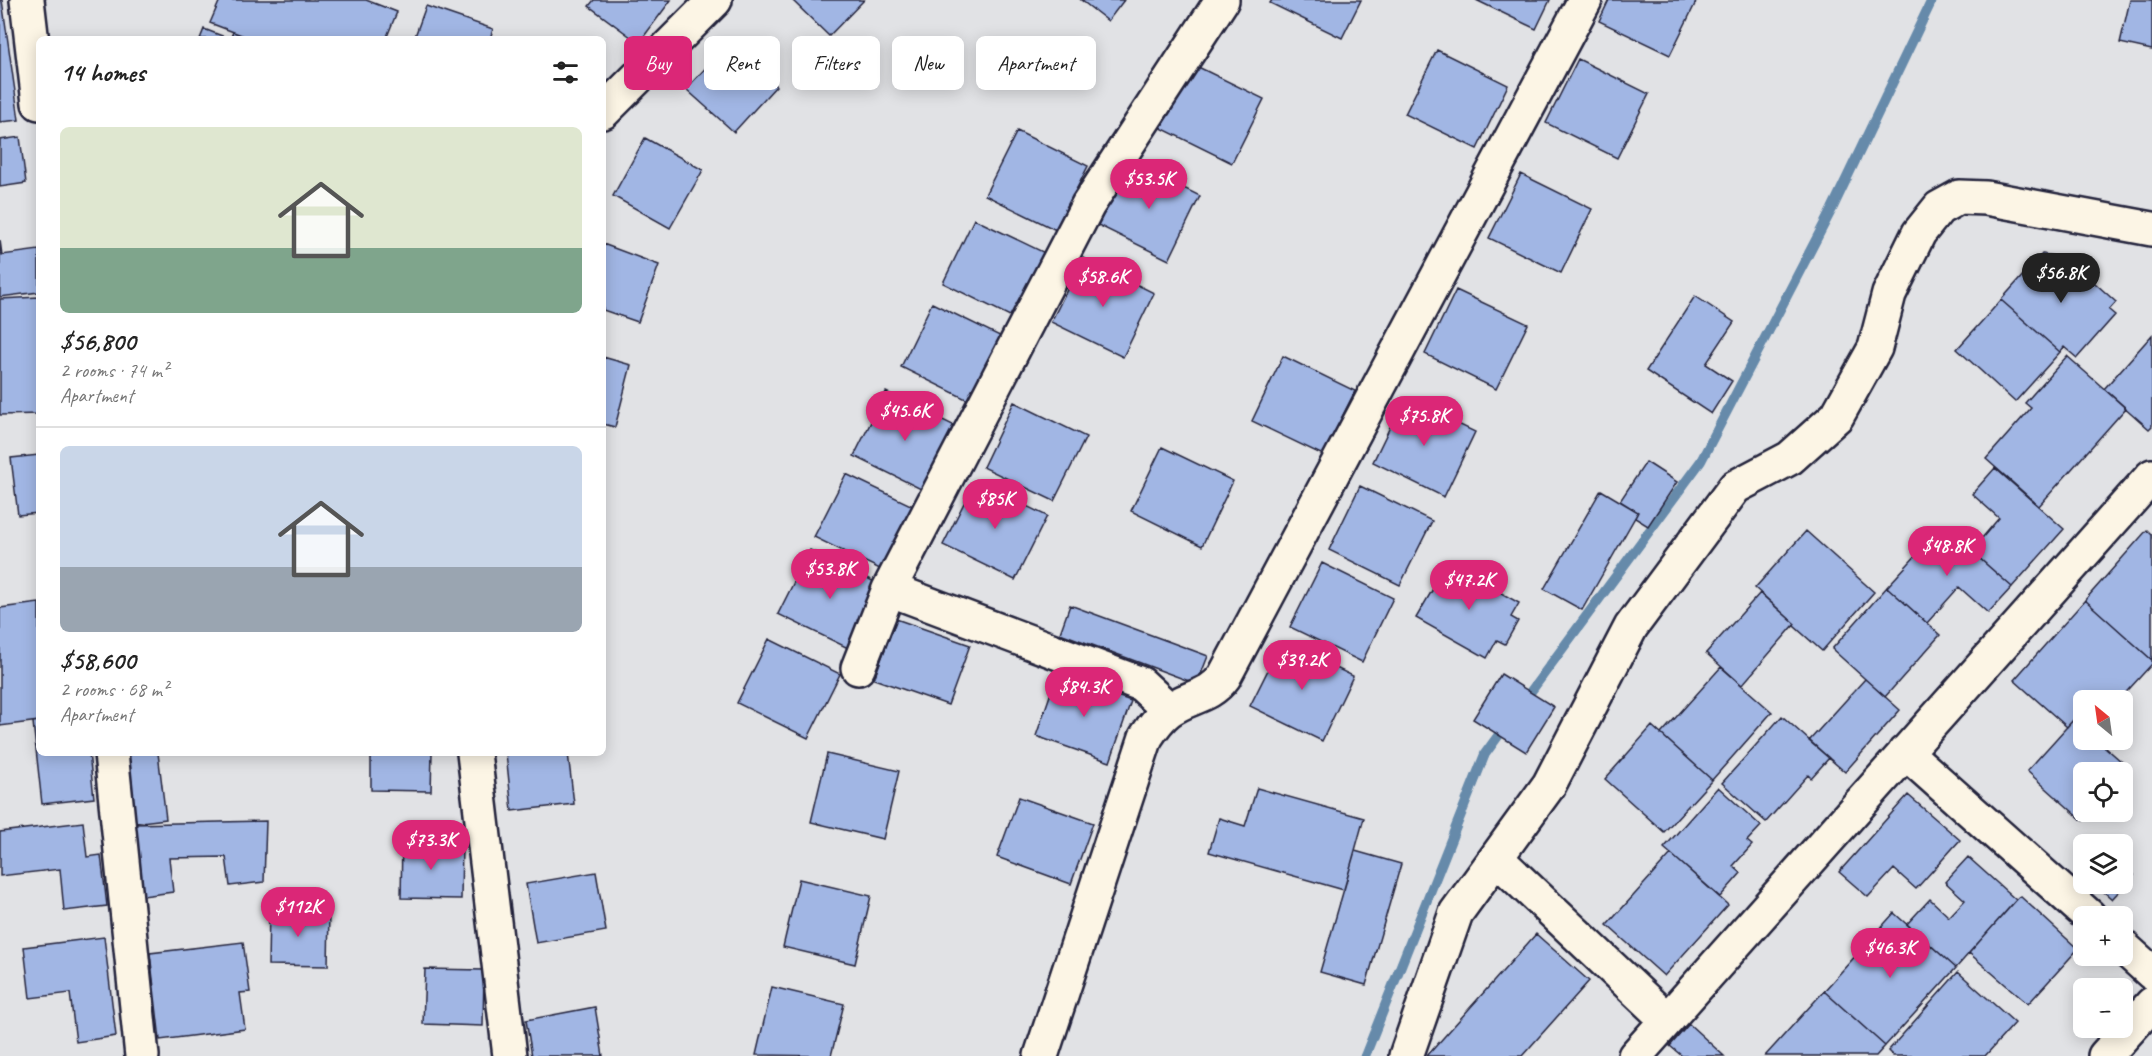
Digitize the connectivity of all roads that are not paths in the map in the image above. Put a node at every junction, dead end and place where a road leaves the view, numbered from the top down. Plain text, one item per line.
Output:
1 (27, 0) edge
2 (715, 0) edge
3 (1222, 0) edge
4 (1585, 0) edge
5 (36, 77) edge
6 (606, 109) edge
7 (2152, 229) edge
8 (2152, 476) edge
9 (889, 589) junction
10 (858, 668) dead end
11 (1169, 710) junction
12 (1905, 752) junction
13 (111, 756) edge
14 (474, 756) edge
15 (1496, 858) junction
16 (2078, 906) edge
17 (2133, 956) edge
18 (2152, 973) edge
19 (2152, 1004) edge
20 (1667, 1020) junction
21 (142, 1056) edge
22 (510, 1056) edge
23 (1041, 1056) edge
24 (1406, 1056) edge
25 (1635, 1056) edge
26 (2105, 1056) edge

1 - 5 street
2 - 6 street
3 - 9 street
4 - 11 street
7 - 15 street
8 - 12 street
9 - 10 street
9 - 11 street
11 - 23 street
12 - 16 street
12 - 20 street
13 - 21 street
14 - 22 street
15 - 20 street
15 - 24 street
17 - 18 street
19 - 26 street
20 - 25 street

